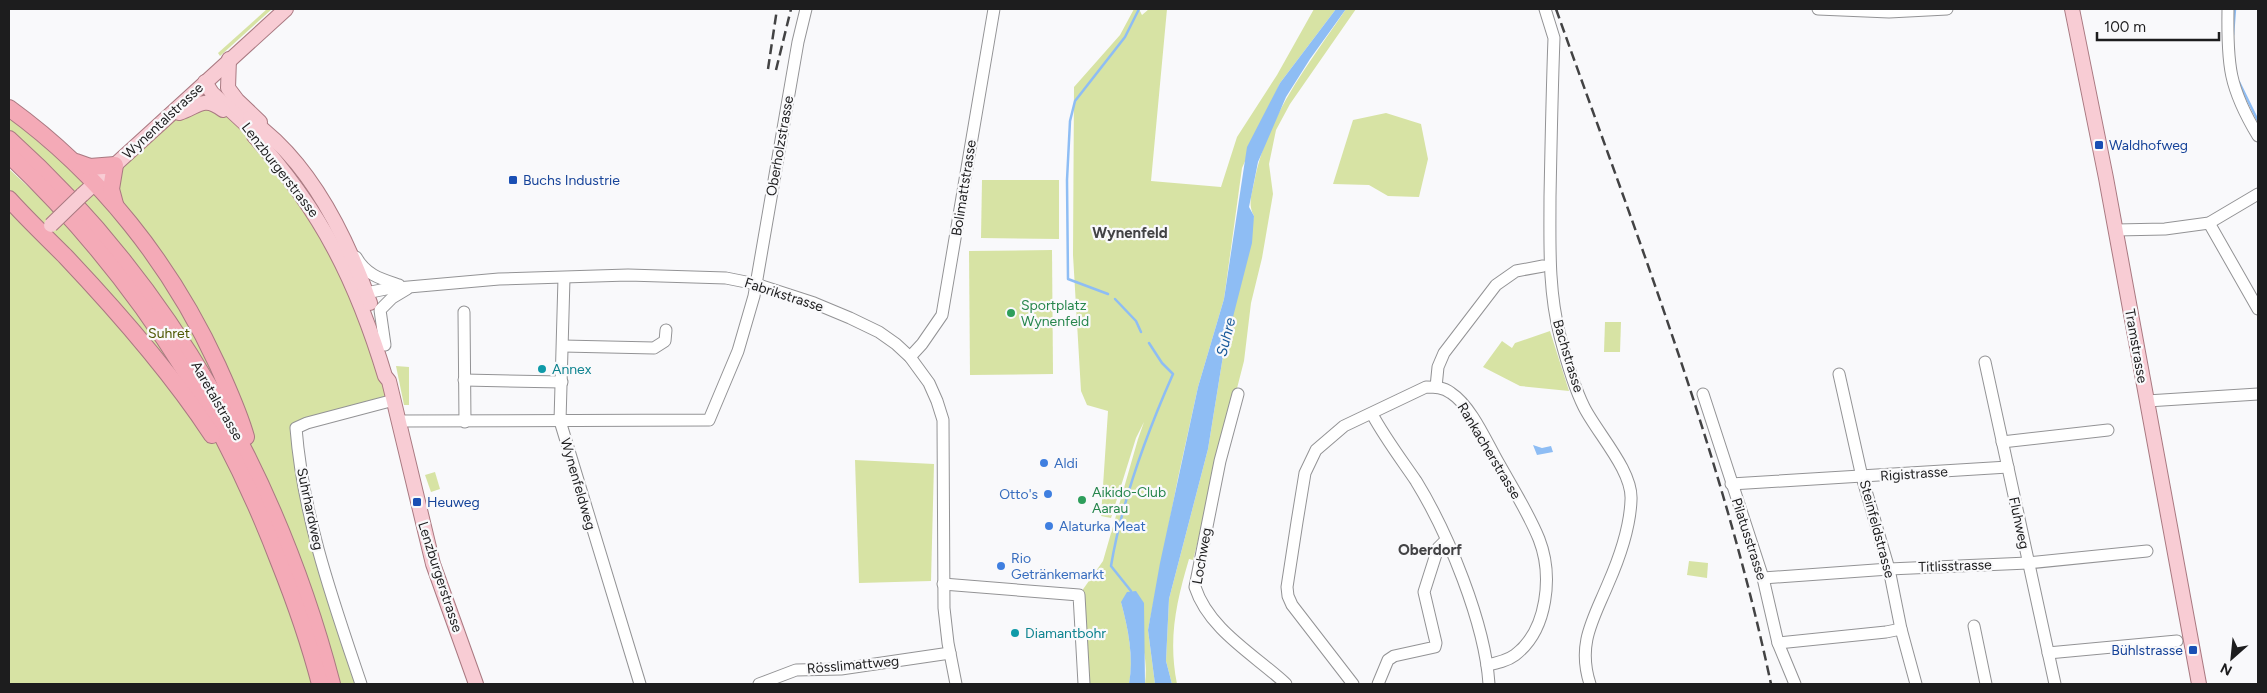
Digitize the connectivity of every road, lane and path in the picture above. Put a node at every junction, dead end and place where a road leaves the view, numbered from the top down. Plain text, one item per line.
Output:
1 (286, 9) edge
2 (806, 9) edge
3 (994, 9) edge
4 (1545, 9) edge
5 (1818, 9) edge
6 (1833, 9) edge
7 (1947, 9) edge
8 (2072, 9) edge
9 (2228, 9) edge
10 (1907, 11) edge
11 (229, 60) junction
12 (205, 82) junction
13 (9, 108) edge
14 (171, 115) junction
15 (254, 136) junction
16 (2258, 136) edge
17 (9, 139) edge
18 (276, 141) junction
19 (9, 155) edge
20 (76, 162) junction
21 (115, 165) junction
22 (92, 187) junction
23 (2258, 194) edge
24 (9, 199) edge
25 (114, 204) junction
26 (336, 222) junction
27 (2209, 223) junction
28 (46, 230) junction
29 (2116, 230) junction
30 (1543, 266) dead end
31 (564, 278) junction
32 (756, 284) junction
33 (2258, 284) edge
34 (408, 288) junction
35 (2247, 290) junction
36 (362, 294) junction
37 (2258, 309) edge
38 (464, 312) dead end
39 (666, 330) dead end
40 (385, 345) junction
41 (563, 346) junction
42 (910, 357) junction
43 (1985, 362) dead end
44 (1839, 374) dead end
45 (464, 380) junction
46 (389, 381) junction
47 (562, 382) junction
48 (1436, 387) junction
49 (1238, 394) dead end
50 (1703, 394) dead end
51 (2258, 394) edge
52 (394, 400) junction
53 (2147, 401) junction
54 (1372, 414) junction
55 (398, 421) junction
56 (560, 421) junction
57 (464, 422) junction
58 (2108, 430) dead end
59 (2002, 442) junction
60 (2008, 467) junction
61 (256, 472) junction
62 (1862, 477) junction
63 (1731, 484) junction
64 (260, 511) junction
65 (1446, 540) junction
66 (2147, 551) dead end
67 (2028, 563) junction
68 (1889, 569) junction
69 (1763, 578) junction
70 (943, 584) junction
71 (1974, 626) dead end
72 (1901, 629) junction
73 (2177, 641) dead end
74 (1778, 643) junction
75 (950, 653) junction
76 (2048, 653) junction
77 (1487, 665) junction
78 (320, 684) edge
79 (332, 684) edge
80 (361, 684) edge
81 (476, 684) edge
82 (640, 684) edge
83 (759, 684) edge
84 (956, 684) edge
85 (1084, 684) edge
86 (1286, 684) edge
87 (1353, 684) edge
88 (1378, 684) edge
89 (1489, 684) edge
90 (1590, 684) edge
91 (1794, 684) edge
92 (1916, 684) edge
93 (1986, 684) edge
94 (2055, 684) edge
95 (2199, 684) edge

1 - 11 main road, Wynentalstrasse
2 - 32 street, Oberholzstrasse
3 - 42 street, Bolimattstrasse
4 - 90 street, Bachstrasse
5 - 6 street
6 - 10 street
7 - 10 street
8 - 29 main road, Tramstrasse
9 - 16 street
11 - 12 main road, Wynentalstrasse
11 - 18 main road
12 - 14 main road, Wynentalstrasse
12 - 15 main road, Lenzburgerstrasse
12 - 18 main road, Lenzburgerstrasse
13 - 20 highway
14 - 15 main road
14 - 21 main road, Wynentalstrasse
15 - 36 main road, Lenzburgerstrasse
17 - 61 highway, Aaretalstrasse
18 - 26 main road, Lenzburgerstrasse
19 - 64 highway, Aaretalstrasse
20 - 21 highway
20 - 22 highway
21 - 22 main road, Wynentalstrasse
21 - 25 highway
22 - 25 highway
22 - 28 main road, Wynentalstrasse, bridge
23 - 27 street
24 - 28 highway
25 - 61 highway
26 - 34 street, Fabrikstrasse
26 - 36 main road, Lenzburgerstrasse
27 - 29 street
27 - 35 street
28 - 64 highway
29 - 53 main road, Tramstrasse
30 - 48 street
31 - 32 street, Fabrikstrasse
31 - 34 street, Fabrikstrasse
31 - 41 street, Wynenfeldweg
32 - 42 street, Fabrikstrasse
32 - 56 street, Oberholzstrasse
33 - 35 street
34 - 36 street, Fabrikstrasse
34 - 40 street, Fabrikstrasse
35 - 37 street
36 - 40 main road, Lenzburgerstrasse
36 - 46 main road, Lenzburgerstrasse
38 - 45 street
39 - 41 street
40 - 46 main road, Lenzburgerstrasse
41 - 47 street, Wynenfeldweg
42 - 70 street, Fabrikstrasse
43 - 59 street, Fluhweg
44 - 62 street, Steinfeldstrasse
45 - 47 street
45 - 57 street
46 - 52 main road, Lenzburgerstrasse
47 - 56 street, Wynenfeldweg
48 - 54 street
48 - 77 street, Rankacherstrasse
49 - 86 street, Lochweg
50 - 63 street, Pilatusstrasse
51 - 53 street
52 - 55 main road, Lenzburgerstrasse
52 - 80 street, Suhrhardweg
53 - 95 main road, Tramstrasse
54 - 65 street
54 - 87 street
55 - 57 street
55 - 81 main road, Lenzburgerstrasse
56 - 57 street
56 - 82 street, Wynenfeldweg
58 - 59 street
59 - 60 street, Fluhweg
60 - 62 street, Rigistrasse
60 - 67 street, Fluhweg
61 - 79 highway, Aaretalstrasse
62 - 63 street, Rigistrasse
62 - 68 street, Steinfeldstrasse
63 - 69 street, Pilatusstrasse
64 - 78 highway, Aaretalstrasse
65 - 77 street
65 - 88 street
66 - 67 street, Titlisstrasse
67 - 68 street, Titlisstrasse
67 - 76 street, Fluhweg
68 - 69 street, Titlisstrasse
68 - 72 street, Steinfeldstrasse
69 - 74 street, Pilatusstrasse
70 - 75 street, Fabrikstrasse
70 - 85 street
71 - 93 street
72 - 74 street
72 - 92 street, Steinfeldstrasse
73 - 76 street
74 - 91 street, Pilatusstrasse
75 - 83 street, Rösslimattweg
75 - 84 street, Fabrikstrasse
76 - 94 street, Fluhweg
77 - 89 street

